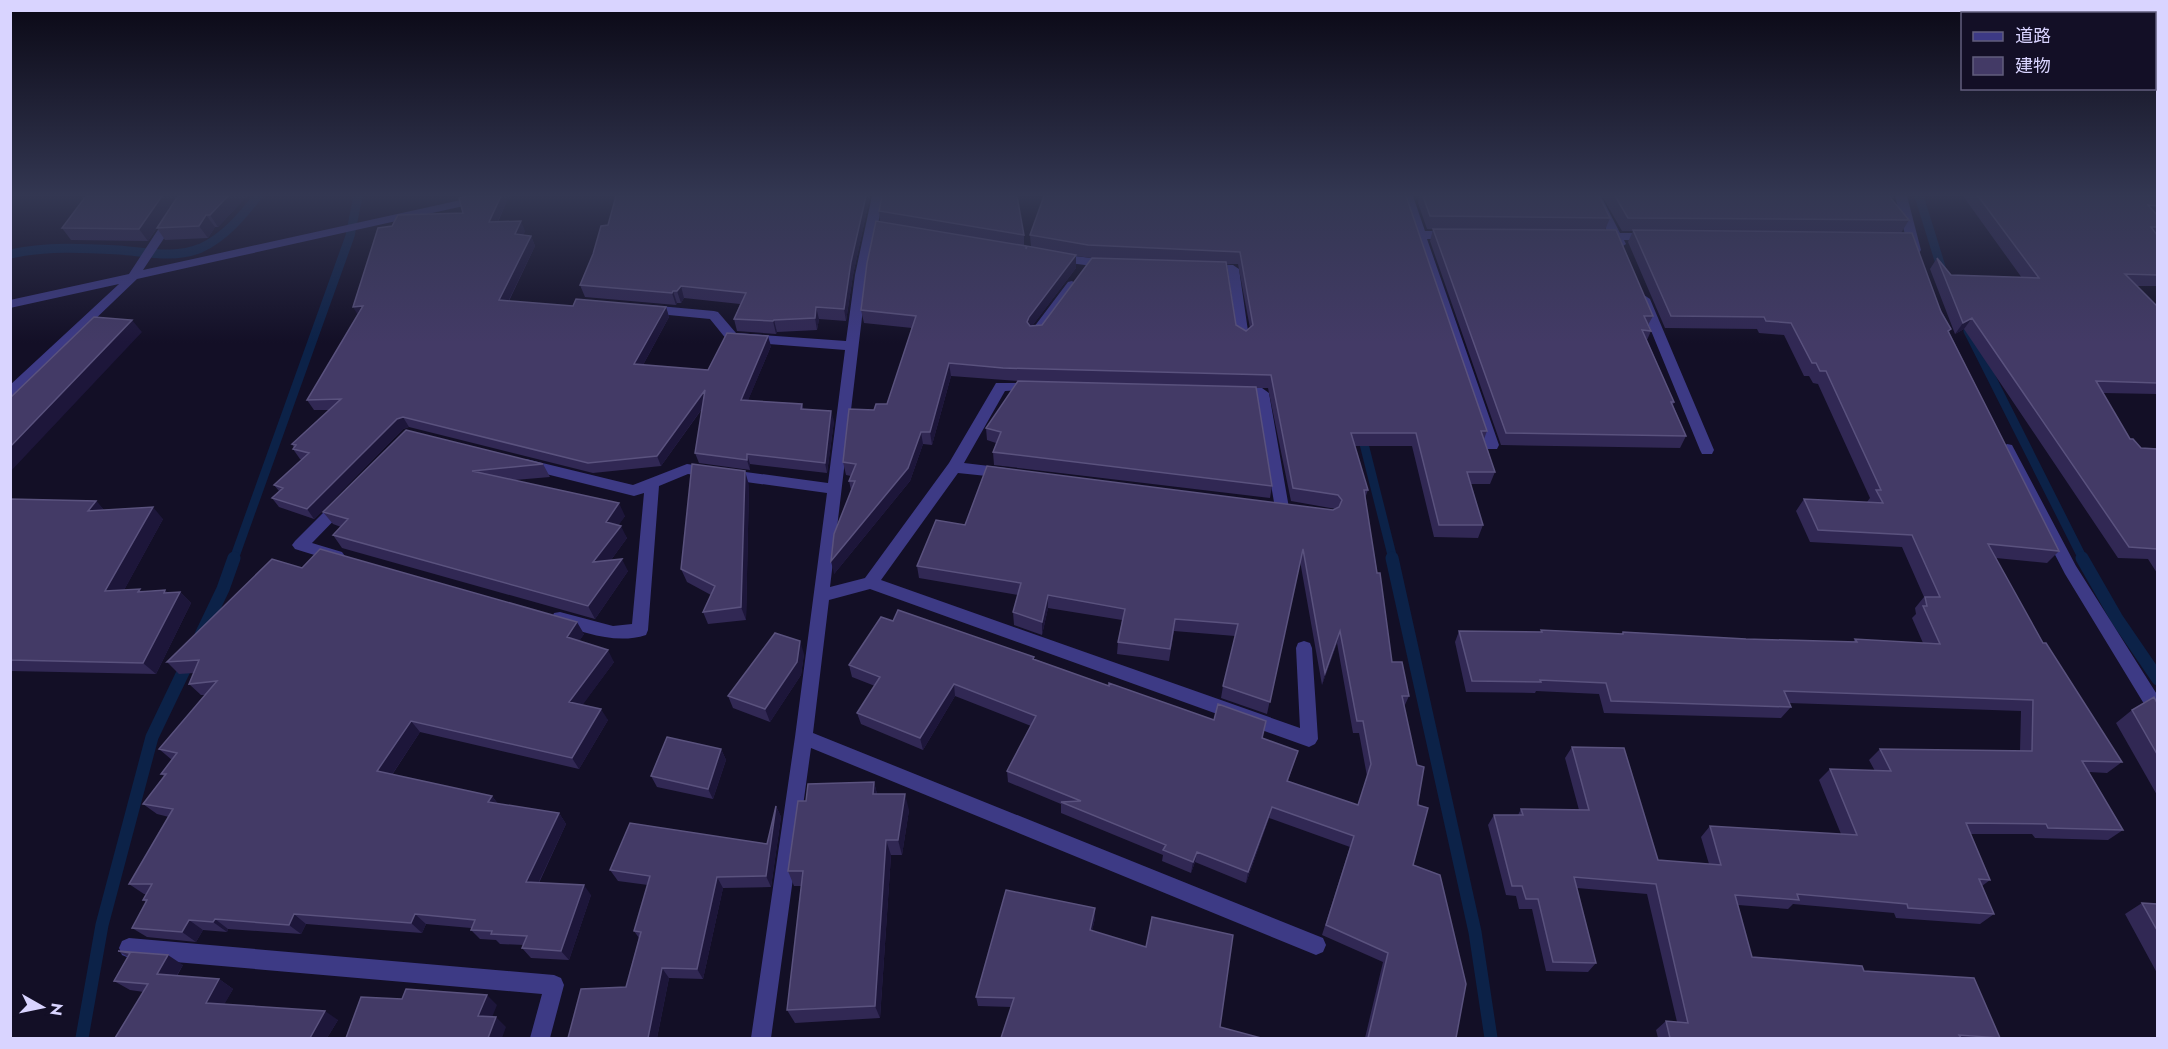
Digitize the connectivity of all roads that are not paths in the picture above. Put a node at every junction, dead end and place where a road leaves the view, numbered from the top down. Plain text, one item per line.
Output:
1 (154, 245) edge
2 (277, 245) edge
3 (871, 245) edge
4 (1424, 245) edge
5 (1621, 245) edge
6 (1909, 245) edge
7 (1042, 256) edge
8 (1626, 258) edge
9 (1919, 260) edge
10 (1088, 264) junction
11 (1121, 265) edge
12 (1199, 267) edge
13 (133, 277) junction
14 (1640, 290) edge
15 (10, 304) edge
16 (636, 308) edge
17 (1036, 334) edge
18 (1243, 338) edge
19 (852, 346) junction
20 (1048, 387) edge
21 (1226, 392) edge
22 (10, 393) edge
23 (2000, 436) edge
24 (1492, 445) dead end
25 (1707, 450) dead end
26 (511, 460) edge
27 (954, 467) junction
28 (1024, 476) edge
29 (652, 484) junction
30 (835, 489) junction
31 (355, 490) edge
32 (1301, 511) edge
33 (356, 561) edge
34 (870, 583) junction
35 (821, 596) junction
36 (546, 614) edge
37 (1304, 648) dead end
38 (2156, 706) edge
39 (804, 737) junction
40 (1316, 945) dead end
41 (129, 948) dead end
42 (540, 1038) edge
43 (761, 1038) edge

1 - 13 street
2 - 13 street
3 - 19 street
4 - 24 street
5 - 8 street
6 - 9 street
7 - 10 street
10 - 11 street
10 - 17 street
12 - 18 street
13 - 15 street
13 - 22 street
14 - 25 street
16 - 19 street
19 - 30 street
20 - 27 street
21 - 32 street
23 - 38 street
26 - 29 street
27 - 28 street
27 - 34 street
29 - 30 street
29 - 36 street
30 - 35 street
31 - 33 street
34 - 35 street
34 - 37 street
35 - 39 street
39 - 40 street
39 - 43 street
41 - 42 street

